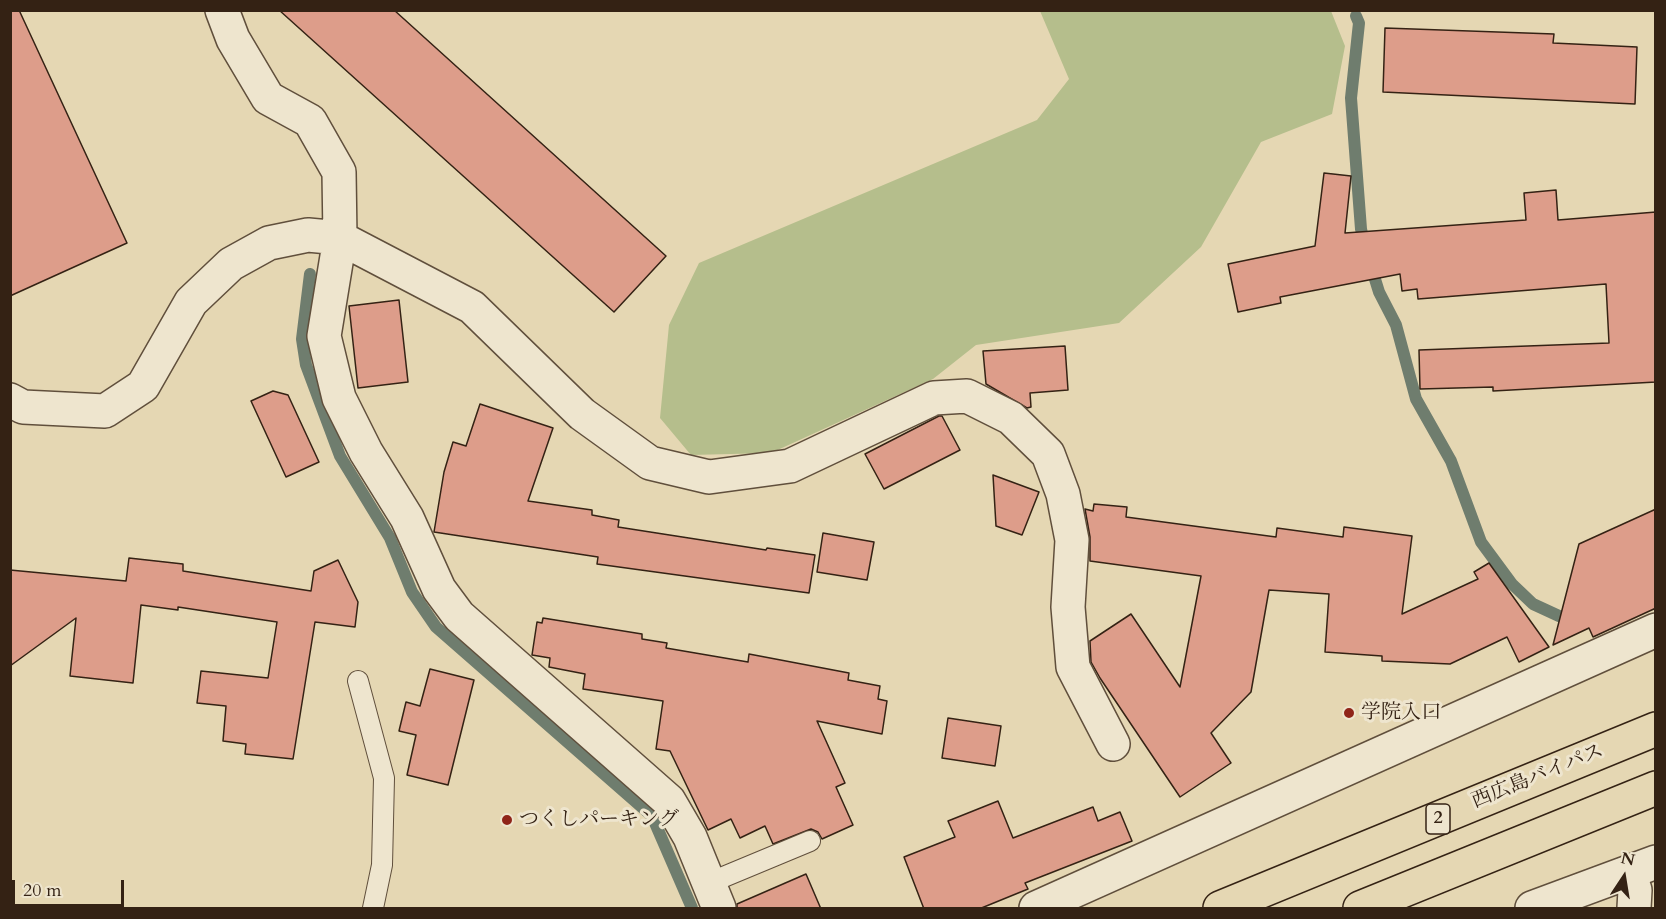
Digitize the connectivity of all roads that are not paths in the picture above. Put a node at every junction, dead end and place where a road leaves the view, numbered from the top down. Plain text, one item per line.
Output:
1 (222, 10) edge
2 (340, 238) junction
3 (10, 400) edge
4 (1656, 630) edge
5 (358, 681) dead end
6 (1656, 729) edge
7 (1113, 744) dead end
8 (1656, 788) edge
9 (810, 841) dead end
10 (1642, 868) edge
11 (714, 896) edge
12 (374, 909) edge
13 (1036, 909) edge
14 (1220, 909) edge
15 (1360, 909) edge
16 (1532, 909) edge
17 (1634, 909) edge

1 - 2 street
2 - 3 street
2 - 7 street
2 - 11 street
4 - 13 street
5 - 12 lane
6 - 14 highway, 西広島バイパス / 2
8 - 15 highway
9 - 11 lane
10 - 16 street
10 - 17 street

